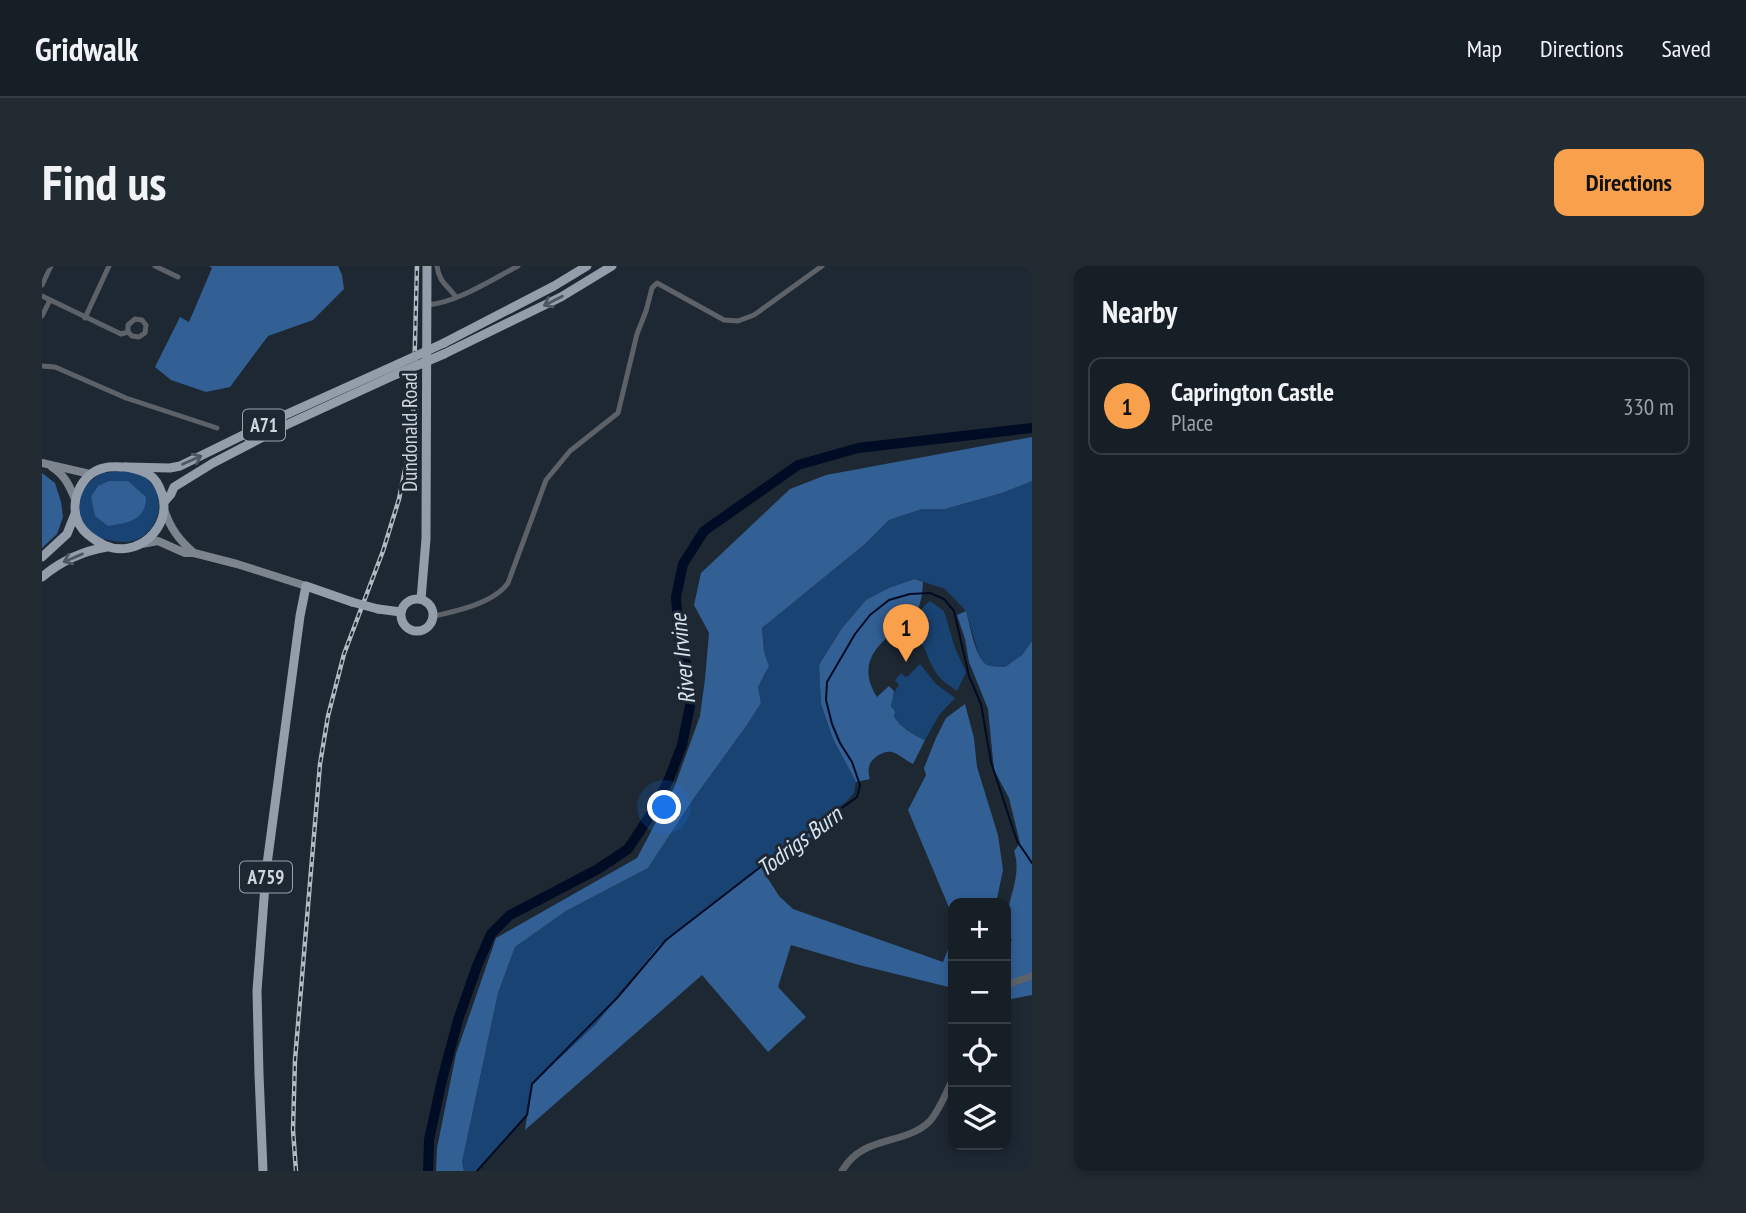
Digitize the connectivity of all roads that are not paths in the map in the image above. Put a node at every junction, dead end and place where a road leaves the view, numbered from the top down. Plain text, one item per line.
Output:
1 (51, 266) edge
2 (109, 266) edge
3 (155, 266) edge
4 (427, 266) edge
5 (437, 266) edge
6 (518, 266) edge
7 (587, 266) edge
8 (612, 266) edge
9 (822, 266) edge
10 (178, 277) dead end
11 (42, 285) edge
12 (42, 296) edge
13 (456, 297) junction
14 (50, 300) junction
15 (428, 305) junction
16 (42, 316) edge
17 (85, 317) junction
18 (128, 332) dead end
19 (42, 366) edge
20 (397, 369) junction
21 (217, 428) dead end
22 (44, 463) edge
23 (126, 467) junction
24 (90, 474) junction
25 (76, 500) junction
26 (164, 506) junction
27 (75, 514) junction
28 (137, 545) junction
29 (108, 547) junction
30 (194, 553) junction
31 (42, 557) edge
32 (42, 576) edge
33 (306, 586) junction
34 (421, 599) junction
35 (401, 612) junction
36 (434, 615) junction
37 (1032, 976) edge
38 (1011, 983) edge
39 (949, 1087) edge
40 (263, 1171) edge
41 (842, 1171) edge

1 - 11 street
2 - 17 street
3 - 10 street
4 - 15 main road, Dundonald Road
5 - 13 street
6 - 13 street
7 - 20 main road, A71, bridge
8 -> 20 main road, A71, bridge
9 - 36 street
12 - 14 street
13 - 15 street
14 - 16 street
14 - 17 street
15 - 34 main road, Dundonald Road
17 - 18 street
19 - 21 street
23 -> 20 main road, A71
20 - 26 main road, A71
22 - 24 main road
22 - 25 main road
23 - 24 main road, A71
23 - 26 main road
24 - 25 main road
25 - 27 main road
26 - 28 main road, A71
26 - 30 main road
27 - 29 main road
27 - 31 main road
28 - 29 main road
28 - 30 main road
29 -> 32 main road
30 - 33 main road
33 - 35 main road, bridge
33 - 40 main road, A759
34 - 35 main road
34 - 36 main road
35 - 36 main road
37 - 38 street
39 - 41 street

